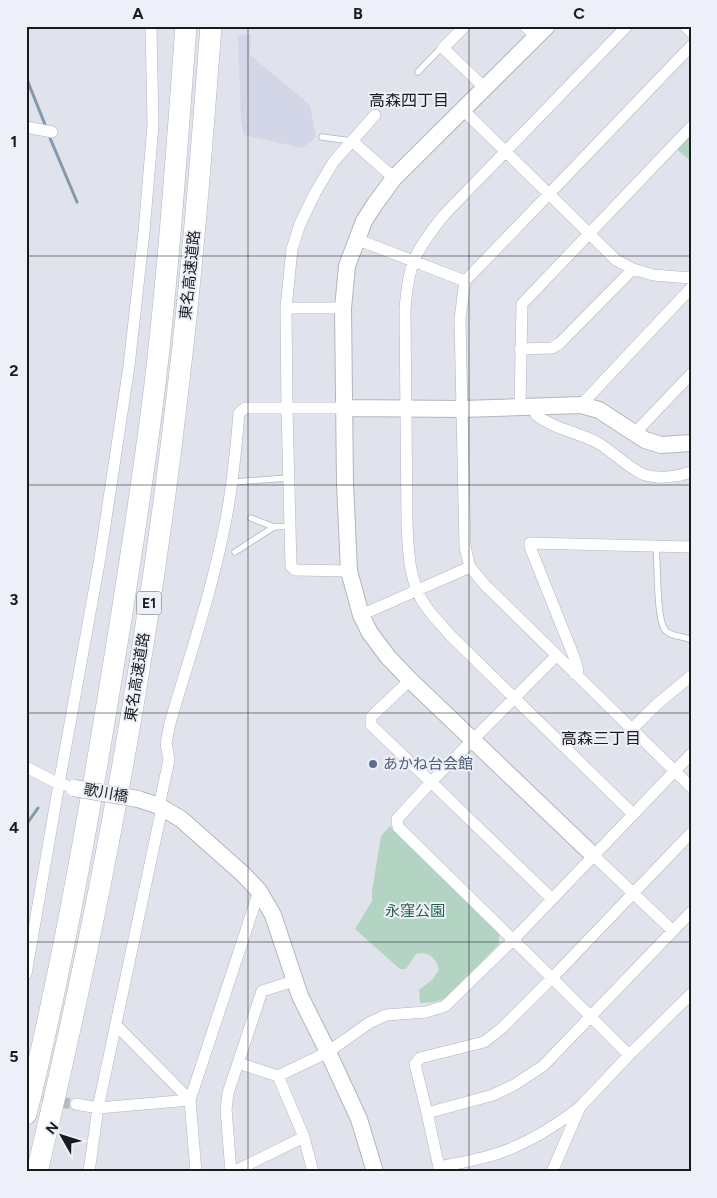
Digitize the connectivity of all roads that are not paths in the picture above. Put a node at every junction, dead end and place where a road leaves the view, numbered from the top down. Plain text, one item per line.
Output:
1 (151, 26) edge
2 (186, 26) edge
3 (211, 26) edge
4 (465, 26) edge
5 (627, 26) edge
6 (685, 26) edge
7 (536, 30) edge
8 (691, 32) edge
9 (691, 46) edge
10 (443, 48) junction
11 (418, 72) dead end
12 (486, 88) junction
13 (464, 110) junction
14 (375, 115) dead end
15 (26, 127) edge
16 (691, 127) edge
17 (52, 132) dead end
18 (322, 136) dead end
19 (352, 141) junction
20 (504, 151) junction
21 (394, 178) junction
22 (549, 194) junction
23 (589, 233) junction
24 (356, 239) junction
25 (413, 260) junction
26 (633, 269) junction
27 (691, 278) edge
28 (465, 281) junction
29 (691, 288) edge
30 (286, 308) junction
31 (343, 308) junction
32 (520, 349) junction
33 (691, 374) edge
34 (581, 405) junction
35 (527, 406) junction
36 (287, 408) junction
37 (345, 408) junction
38 (407, 409) junction
39 (462, 409) junction
40 (634, 434) junction
41 (691, 443) edge
42 (691, 472) edge
43 (289, 478) junction
44 (232, 482) junction
45 (251, 518) dead end
46 (290, 526) junction
47 (274, 527) junction
48 (656, 546) junction
49 (691, 548) edge
50 (235, 552) dead end
51 (470, 566) junction
52 (349, 571) junction
53 (417, 590) junction
54 (361, 615) junction
55 (691, 640) edge
56 (556, 656) junction
57 (575, 674) junction
58 (691, 676) edge
59 (410, 680) junction
60 (514, 698) junction
61 (632, 729) junction
62 (473, 740) junction
63 (691, 754) edge
64 (26, 767) edge
65 (674, 770) junction
66 (431, 782) junction
67 (66, 786) junction
68 (691, 787) edge
69 (161, 807) junction
70 (633, 814) junction
71 (691, 833) edge
72 (593, 855) junction
73 (259, 891) junction
74 (633, 893) junction
75 (552, 899) junction
76 (691, 912) edge
77 (673, 931) junction
78 (513, 940) junction
79 (26, 974) edge
80 (552, 978) junction
81 (294, 981) junction
82 (691, 994) edge
83 (591, 1016) junction
84 (116, 1025) junction
85 (328, 1052) junction
86 (629, 1055) junction
87 (238, 1063) junction
88 (278, 1076) junction
89 (190, 1100) junction
90 (76, 1104) tunnel mouth
91 (98, 1108) junction
92 (580, 1108) junction
93 (427, 1113) junction
94 (26, 1114) edge
95 (304, 1137) junction
96 (440, 1169) edge
97 (37, 1172) edge
98 (89, 1172) edge
99 (196, 1172) edge
100 (232, 1172) edge
101 (313, 1172) edge
102 (375, 1172) edge
103 (552, 1172) edge

1 - 67 street
2 - 94 highway, 東名高速道路 / E1
3 - 97 highway, 東名高速道路 / E1
4 - 10 street
5 - 20 street
6 - 8 street
7 - 12 street
9 - 22 street
10 - 11 lane
10 - 12 street
12 - 13 street
13 - 20 street
13 - 21 street
14 - 19 street
15 - 17 street
16 - 23 street
18 - 19 lane
19 - 21 street
19 - 30 street
20 - 22 street
20 - 25 street
21 - 24 street
22 - 23 street
22 - 28 street
23 - 26 street
23 - 32 street
24 - 25 street
24 - 31 street
25 - 28 street
25 - 38 street
26 - 27 street
26 - 32 street
28 - 39 street
29 - 34 street
30 - 31 street
30 - 36 street
31 - 37 street
32 - 35 street
33 - 40 street
34 - 35 street
34 - 40 street
35 - 39 street
35 - 42 street
36 - 37 street
36 - 43 street
36 - 44 street
37 - 38 street
37 - 52 street
38 - 39 street
38 - 53 street
39 - 51 street
40 - 41 street
43 - 44 lane
43 - 46 street
44 - 69 street
45 - 47 lane
46 - 47 lane
46 - 52 street
47 - 50 lane
48 - 49 street
48 - 55 lane
48 - 57 street
51 - 53 street
51 - 56 street
52 - 54 street
53 - 54 street
53 - 60 street
54 - 59 street
56 - 57 street
56 - 60 street
57 - 61 street
58 - 61 street
59 - 62 street
59 - 66 street
60 - 62 street
60 - 70 street
61 - 65 street
62 - 66 street
62 - 72 street
63 - 65 street
64 - 67 street
65 - 68 street
65 - 70 street
66 - 75 street
66 - 78 street
67 - 69 street, 歌川橋, bridge
67 - 79 street
69 - 73 street, 歌川橋
69 - 84 street
70 - 72 street
71 - 74 street
72 - 74 street
72 - 75 street
73 - 81 street, 歌川橋
73 - 89 street
74 - 77 street
74 - 80 street
75 - 78 street
76 - 77 street
77 - 83 street
78 - 80 street
78 - 85 street
80 - 83 street
80 - 93 street
81 - 85 street, 歌川橋
81 - 87 street
82 - 86 street
83 - 86 street
83 - 93 street
84 - 89 street
84 - 91 street
85 - 88 street
85 - 102 street, 歌川橋
86 - 92 street
87 - 88 street
87 - 100 street
88 - 95 street
89 - 91 street
89 - 99 street
90 - 91 street
91 - 98 street
92 - 96 street
92 - 103 street
93 - 96 street
95 - 100 street
95 - 101 street

